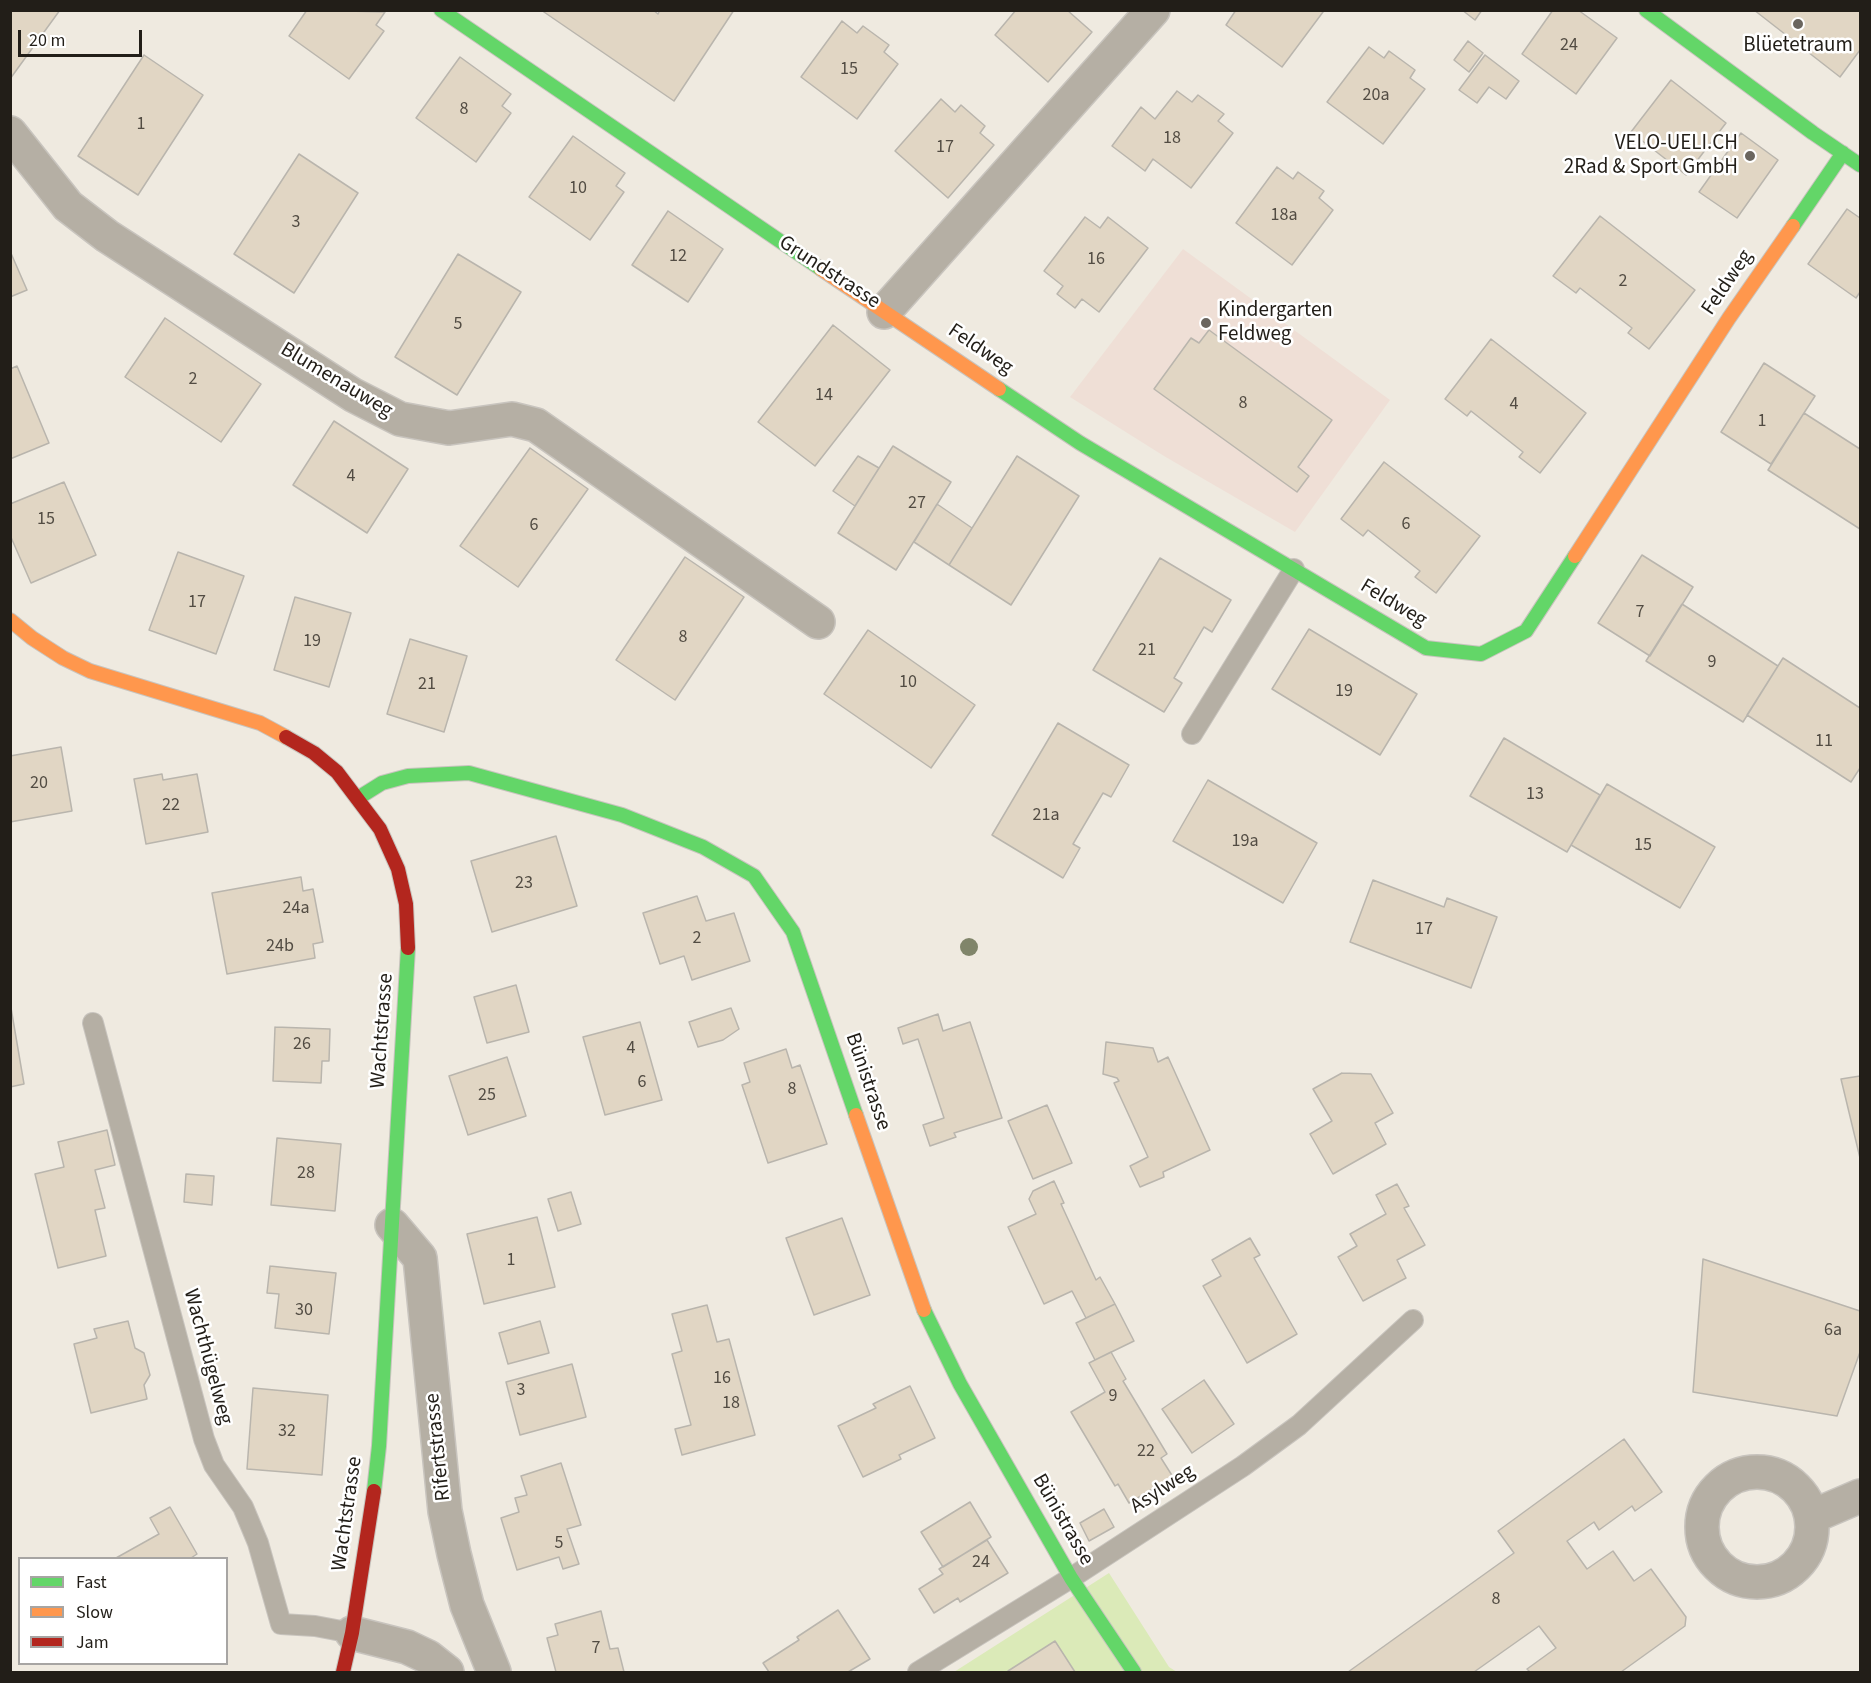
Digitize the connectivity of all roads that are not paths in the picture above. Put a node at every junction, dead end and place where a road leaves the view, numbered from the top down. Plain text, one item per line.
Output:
1 (441, 10) edge
2 (1153, 10) edge
3 (1646, 10) edge
4 (10, 133) edge
5 (1843, 153) junction
6 (1860, 165) edge
7 (884, 312) junction
8 (1294, 568) junction
9 (10, 620) edge
10 (818, 622) dead end
11 (1192, 734) dead end
12 (358, 798) junction
13 (93, 1023) dead end
14 (392, 1225) junction
15 (1413, 1320) dead end
16 (1860, 1496) edge
17 (1811, 1517) dead end
18 (1071, 1578) junction
19 (352, 1633) junction
20 (343, 1672) edge
21 (447, 1672) edge
22 (494, 1672) edge
23 (918, 1672) edge
24 (1134, 1672) edge

1 - 7 street, Grundstrasse
2 - 7 street, Grundstrasse
3 - 5 street
4 - 10 street, Blumenauweg
5 - 6 street
5 - 8 street, Feldweg
7 - 8 street, Feldweg
8 - 11 lane
9 - 12 street, Wachtstrasse
12 - 14 street, Wachtstrasse
12 - 18 street, Bünistrasse
13 - 19 lane, Wachthügelweg
14 - 19 street, Wachtstrasse
14 - 22 street, Rifertstrasse
15 - 18 lane, Asylweg
16 - 17 street
18 - 23 lane, Asylweg
18 - 24 street, Bünistrasse
19 - 20 street, Wachtstrasse
19 - 21 street

